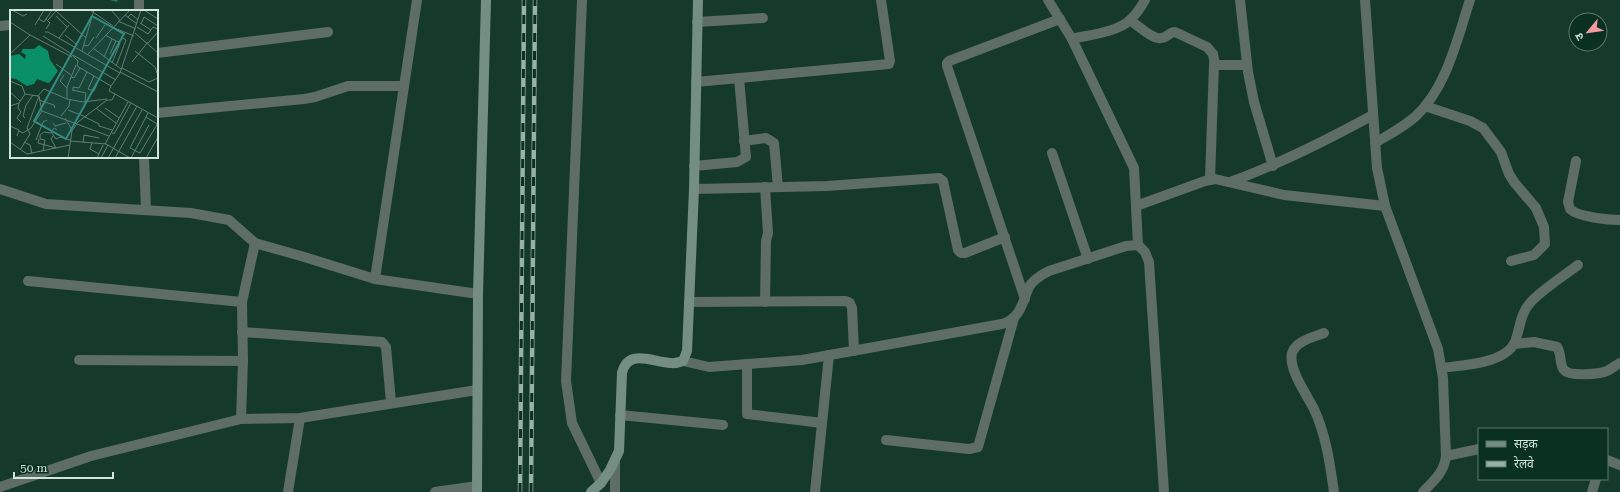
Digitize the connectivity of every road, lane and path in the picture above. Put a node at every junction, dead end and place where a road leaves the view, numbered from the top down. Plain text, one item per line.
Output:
1 (417, 0) edge
2 (486, 0) edge
3 (582, 0) edge
4 (698, 0) edge
5 (881, 0) edge
6 (1048, 0) edge
7 (1145, 0) edge
8 (1240, 0) edge
9 (1365, 0) edge
10 (1470, 0) edge
11 (763, 18) dead end
12 (1060, 19) junction
13 (1130, 20) junction
14 (697, 22) junction
15 (10, 25) edge
16 (0, 26) edge
17 (328, 32) dead end
18 (1072, 39) junction
19 (158, 53) edge
20 (1214, 64) junction
21 (1246, 65) junction
22 (739, 78) junction
23 (696, 82) junction
24 (403, 86) junction
25 (1425, 106) junction
26 (158, 113) edge
27 (1373, 115) junction
28 (744, 141) junction
29 (1375, 143) junction
30 (1052, 153) dead end
31 (144, 158) edge
32 (1576, 161) dead end
33 (694, 166) junction
34 (1273, 166) junction
35 (1210, 179) junction
36 (1230, 182) junction
37 (765, 187) junction
38 (778, 187) junction
39 (0, 189) edge
40 (694, 189) junction
41 (1136, 206) junction
42 (1385, 206) junction
43 (146, 210) junction
44 (1620, 220) edge
45 (1005, 237) junction
46 (255, 243) junction
47 (1138, 245) junction
48 (1088, 259) junction
49 (1511, 261) dead end
50 (1578, 265) dead end
51 (375, 279) junction
52 (28, 281) dead end
53 (478, 294) junction
54 (1025, 299) junction
55 (242, 302) junction
56 (689, 302) junction
57 (765, 302) junction
58 (1014, 318) junction
59 (242, 332) junction
60 (1324, 333) dead end
61 (1514, 344) junction
62 (854, 351) junction
63 (829, 356) junction
64 (79, 360) dead end
65 (243, 361) junction
66 (684, 361) junction
67 (1620, 363) edge
68 (747, 364) junction
69 (1442, 368) junction
70 (477, 390) junction
71 (391, 402) junction
72 (620, 415) junction
73 (300, 418) junction
74 (241, 420) junction
75 (822, 423) junction
76 (723, 425) dead end
77 (886, 440) dead end
78 (1478, 449) edge
79 (1446, 456) junction
80 (1608, 460) edge
81 (615, 462) junction
82 (1620, 465) edge
83 (1596, 480) edge
84 (601, 483) junction
85 (0, 487) edge
86 (477, 489) edge
87 (288, 492) edge
88 (436, 492) edge
89 (591, 492) edge
90 (615, 492) edge
91 (815, 492) edge
92 (1164, 492) edge
93 (1334, 492) edge
94 (1423, 492) edge
95 (1592, 492) edge

1 - 24 street
2 - 53 main road
3 - 84 street
4 - 14 main road
5 - 22 street
6 - 12 street
7 - 13 street
8 - 21 street
9 - 27 street
10 - 25 street
11 - 14 street
12 - 18 street
12 - 45 street
13 - 18 street
13 - 20 street
14 - 23 main road
15 - 16 street
17 - 19 street
18 - 41 street
20 - 21 street
20 - 35 street
21 - 34 street
22 - 23 street
22 - 28 street
23 - 33 main road
24 - 26 street
24 - 51 street
25 - 29 street
25 - 49 street
27 - 29 street
27 - 34 street
28 - 33 street
28 - 38 street
29 - 42 street
30 - 48 street
31 - 43 street
32 - 44 street
33 - 40 main road
34 - 36 street
35 - 36 street
35 - 41 street
36 - 42 street
37 - 38 street
37 - 40 street
37 - 57 street
38 - 45 street
39 - 43 street
40 - 56 main road
41 - 47 street
42 - 69 street
43 - 46 street
45 - 54 street
46 - 51 street
46 - 55 street
47 - 48 street
47 - 92 street
48 - 54 street
50 - 61 street
51 - 53 street
52 - 55 street
53 - 70 main road
54 - 58 street
55 - 59 street
56 - 57 street
56 - 66 main road
57 - 62 street
58 - 62 street
58 - 77 street
59 - 65 street
59 - 71 street
60 - 93 street
61 - 67 street
61 - 69 street
62 - 63 street
63 - 68 street
63 - 75 street
64 - 65 street
65 - 74 street
66 - 68 street
66 - 72 main road
68 - 75 street
69 - 79 street
70 - 71 street
70 - 86 main road
71 - 73 street
72 - 76 street
72 - 81 main road
73 - 74 street
73 - 87 street
74 - 85 street
75 - 91 street
78 - 79 street
79 - 94 street
80 - 82 street
81 - 84 main road
81 - 90 street
83 - 95 street
84 - 89 main road
86 - 88 street

